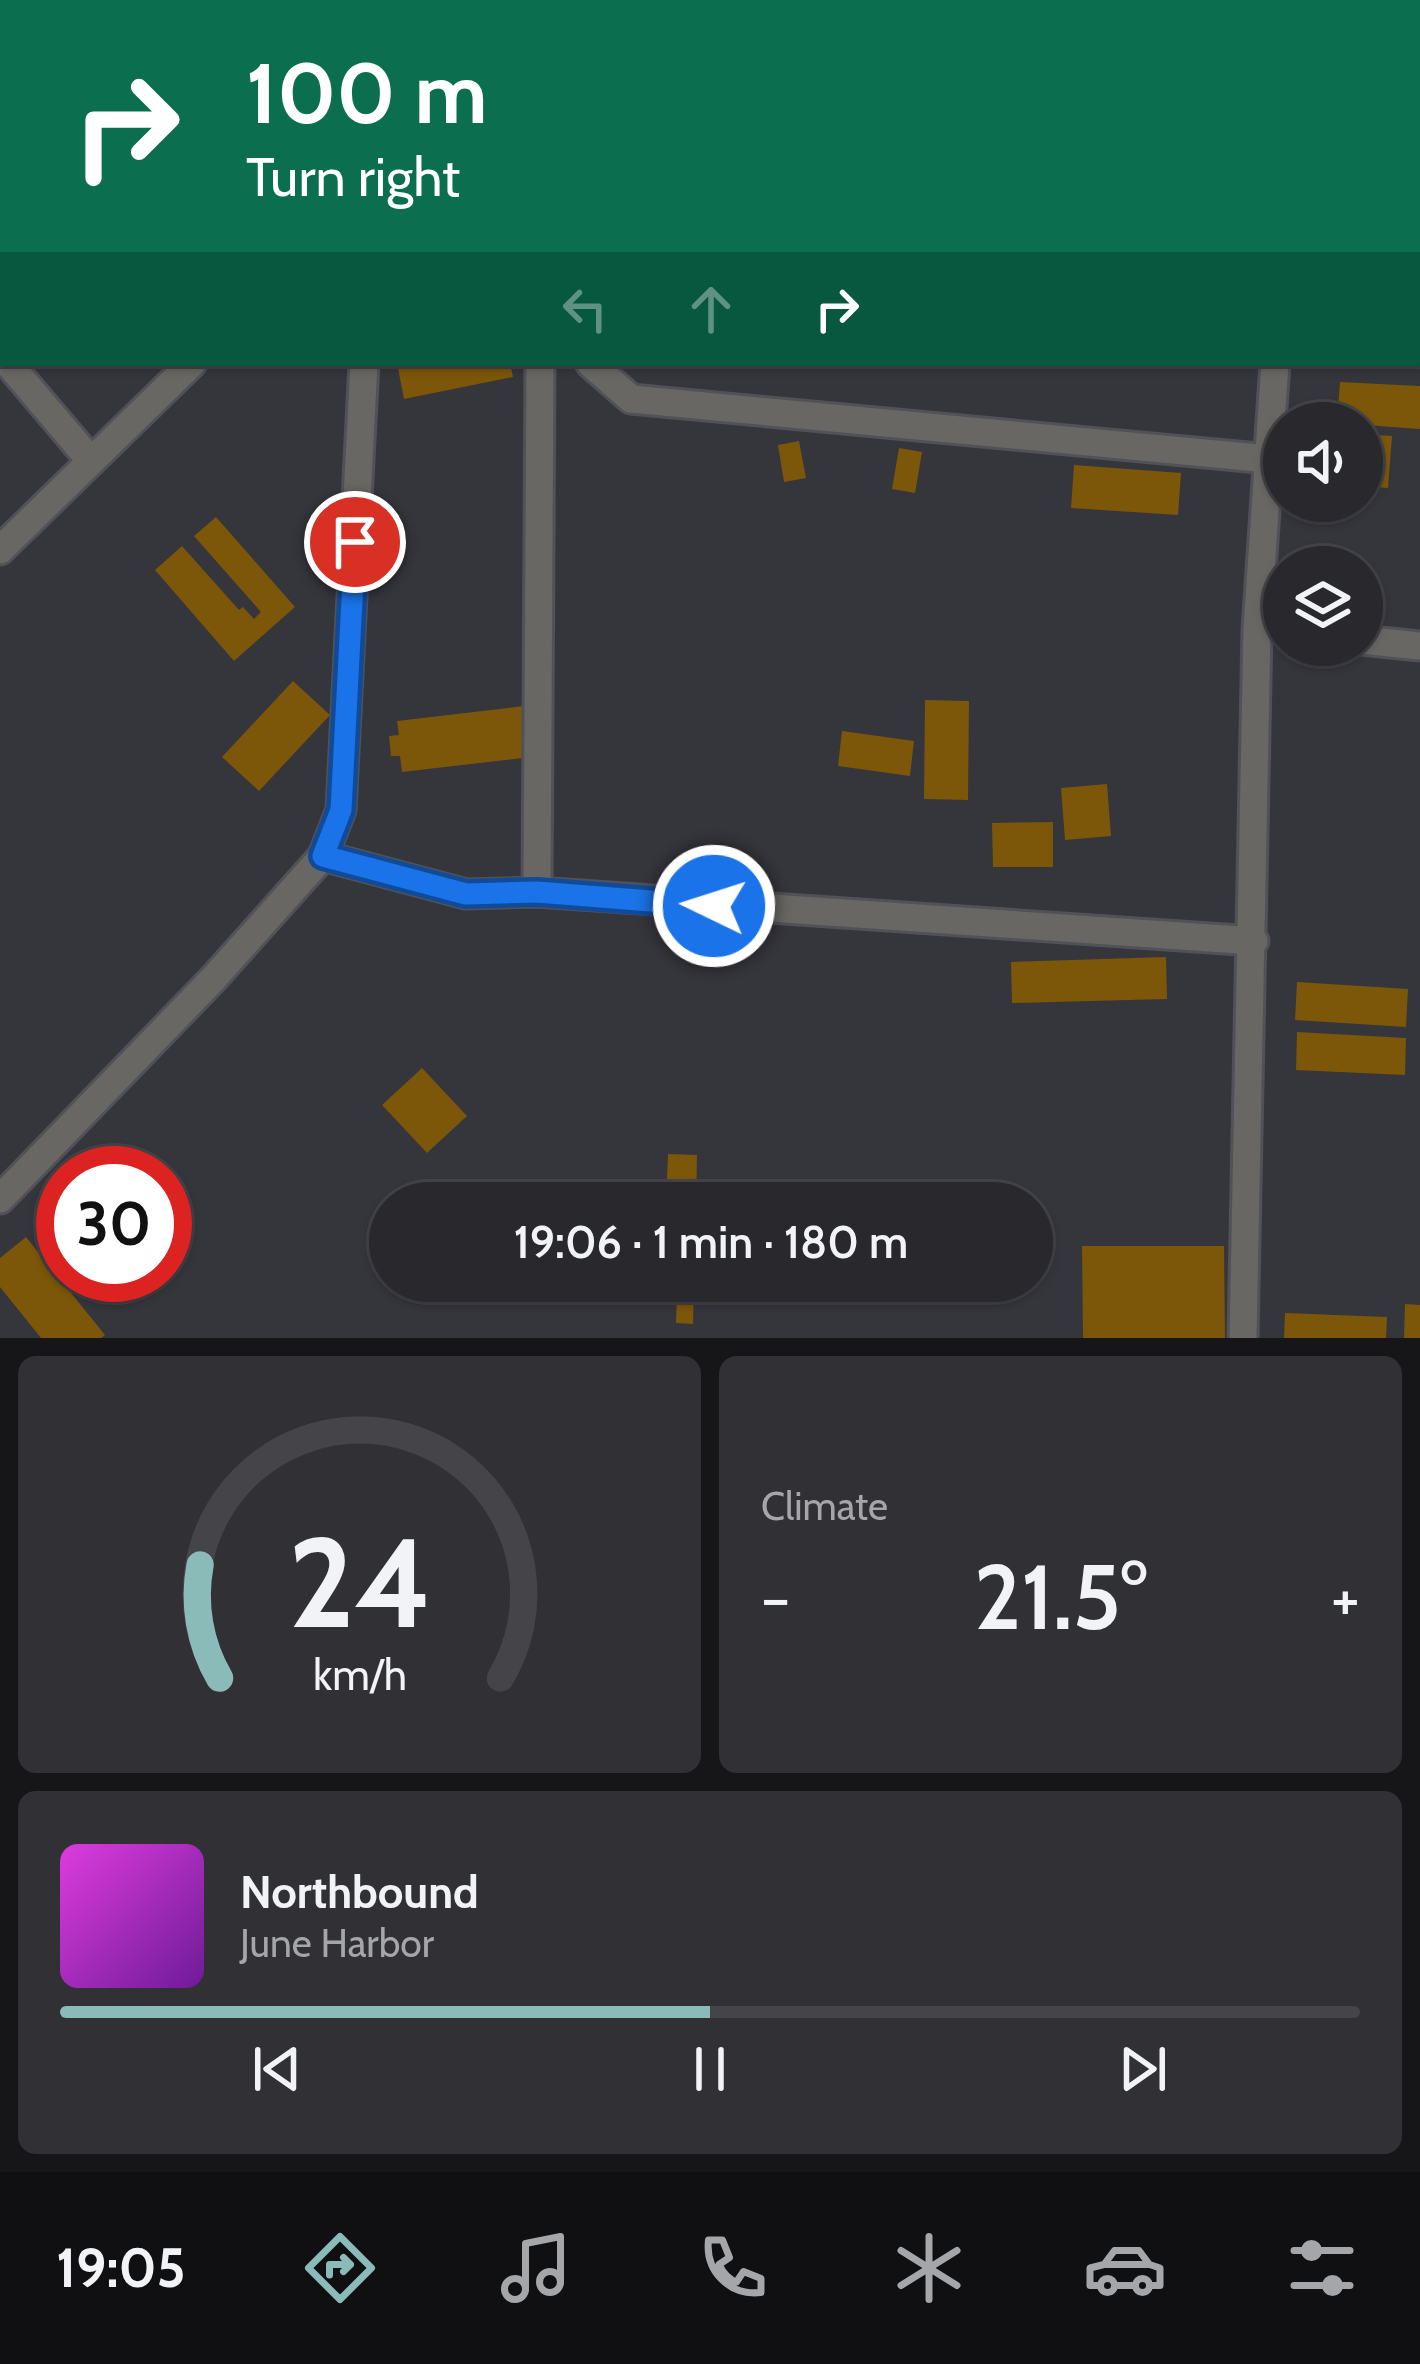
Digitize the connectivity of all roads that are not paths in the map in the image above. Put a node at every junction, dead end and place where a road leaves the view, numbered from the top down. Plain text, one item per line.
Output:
1 (11, 366) edge
2 (189, 366) edge
3 (364, 366) edge
4 (540, 366) edge
5 (593, 366) edge
6 (1275, 366) edge
7 (1273, 402) edge
8 (1263, 458) edge
9 (91, 461) junction
10 (0, 550) edge
11 (1383, 642) edge
12 (1420, 646) edge
13 (1268, 666) edge
14 (323, 856) junction
15 (537, 892) junction
16 (1254, 941) junction
17 (0, 1199) edge
18 (1243, 1338) edge

1 - 9 street
2 - 9 street
3 - 14 street
4 - 15 street
5 - 8 street
6 - 7 street
9 - 10 street
11 - 12 street
13 - 16 street
14 - 15 street
14 - 17 street
15 - 16 street
16 - 18 street

